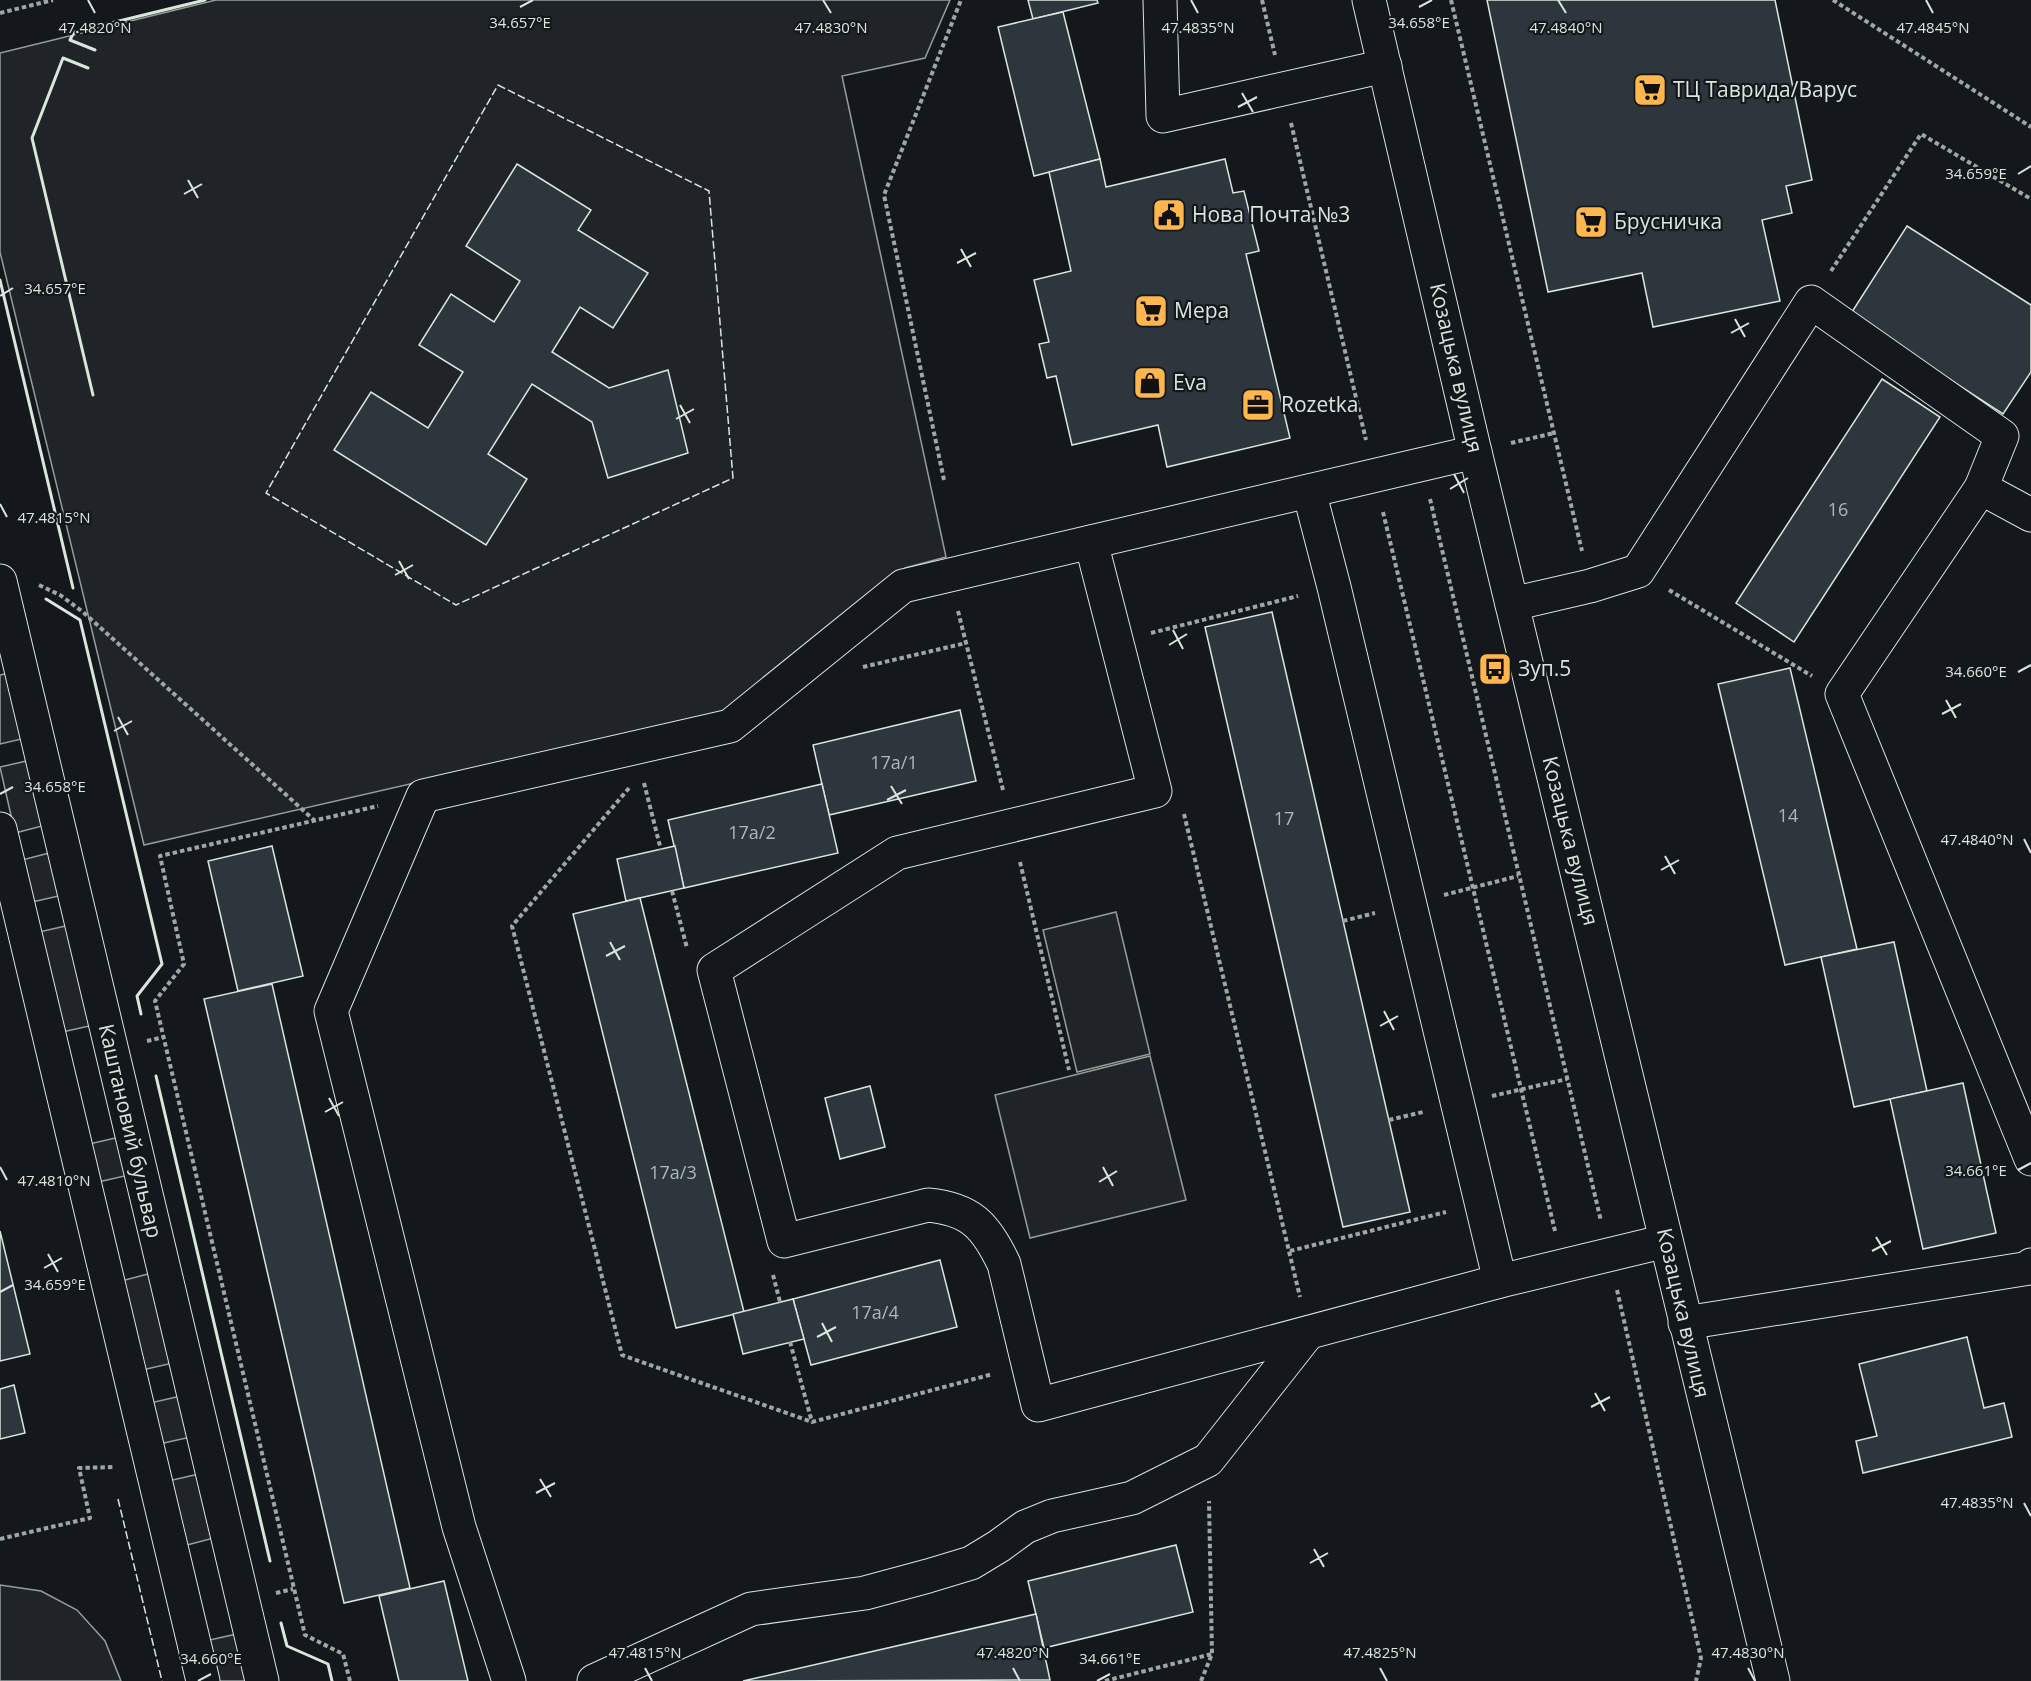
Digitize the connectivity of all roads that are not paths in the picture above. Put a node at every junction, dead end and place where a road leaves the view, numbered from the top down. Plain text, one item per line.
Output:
1 (1160, 0) edge
2 (1369, 0) edge
3 (1385, 66) junction
4 (1475, 452) junction
5 (1981, 488) junction
6 (1309, 491) junction
7 (2031, 515) edge
8 (1091, 542) junction
9 (1, 584) edge
10 (1512, 604) junction
11 (0, 829) edge
12 (2031, 1159) edge
13 (1666, 1241) junction
14 (2031, 1265) edge
15 (1500, 1281) junction
16 (1685, 1323) junction
17 (1308, 1333) junction
18 (203, 1681) edge
19 (262, 1681) edge
20 (509, 1681) edge
21 (594, 1681) edge
22 (1773, 1681) edge

1 - 3 street
2 - 3 street, Козацька вулиця
3 - 4 street, Козацька вулиця
4 - 6 street
4 - 10 street, Козацька вулиця
5 - 7 street
5 - 10 street
5 - 12 street
6 - 8 street
6 - 15 street
8 - 17 street
8 - 20 street
9 - 19 street, Каштановий бульвар
10 - 13 street, Козацька вулиця
11 - 18 street
13 - 15 street
13 - 16 street, Козацька вулиця
14 - 16 street
15 - 17 street
16 - 22 street, Козацька вулиця
17 - 21 street

